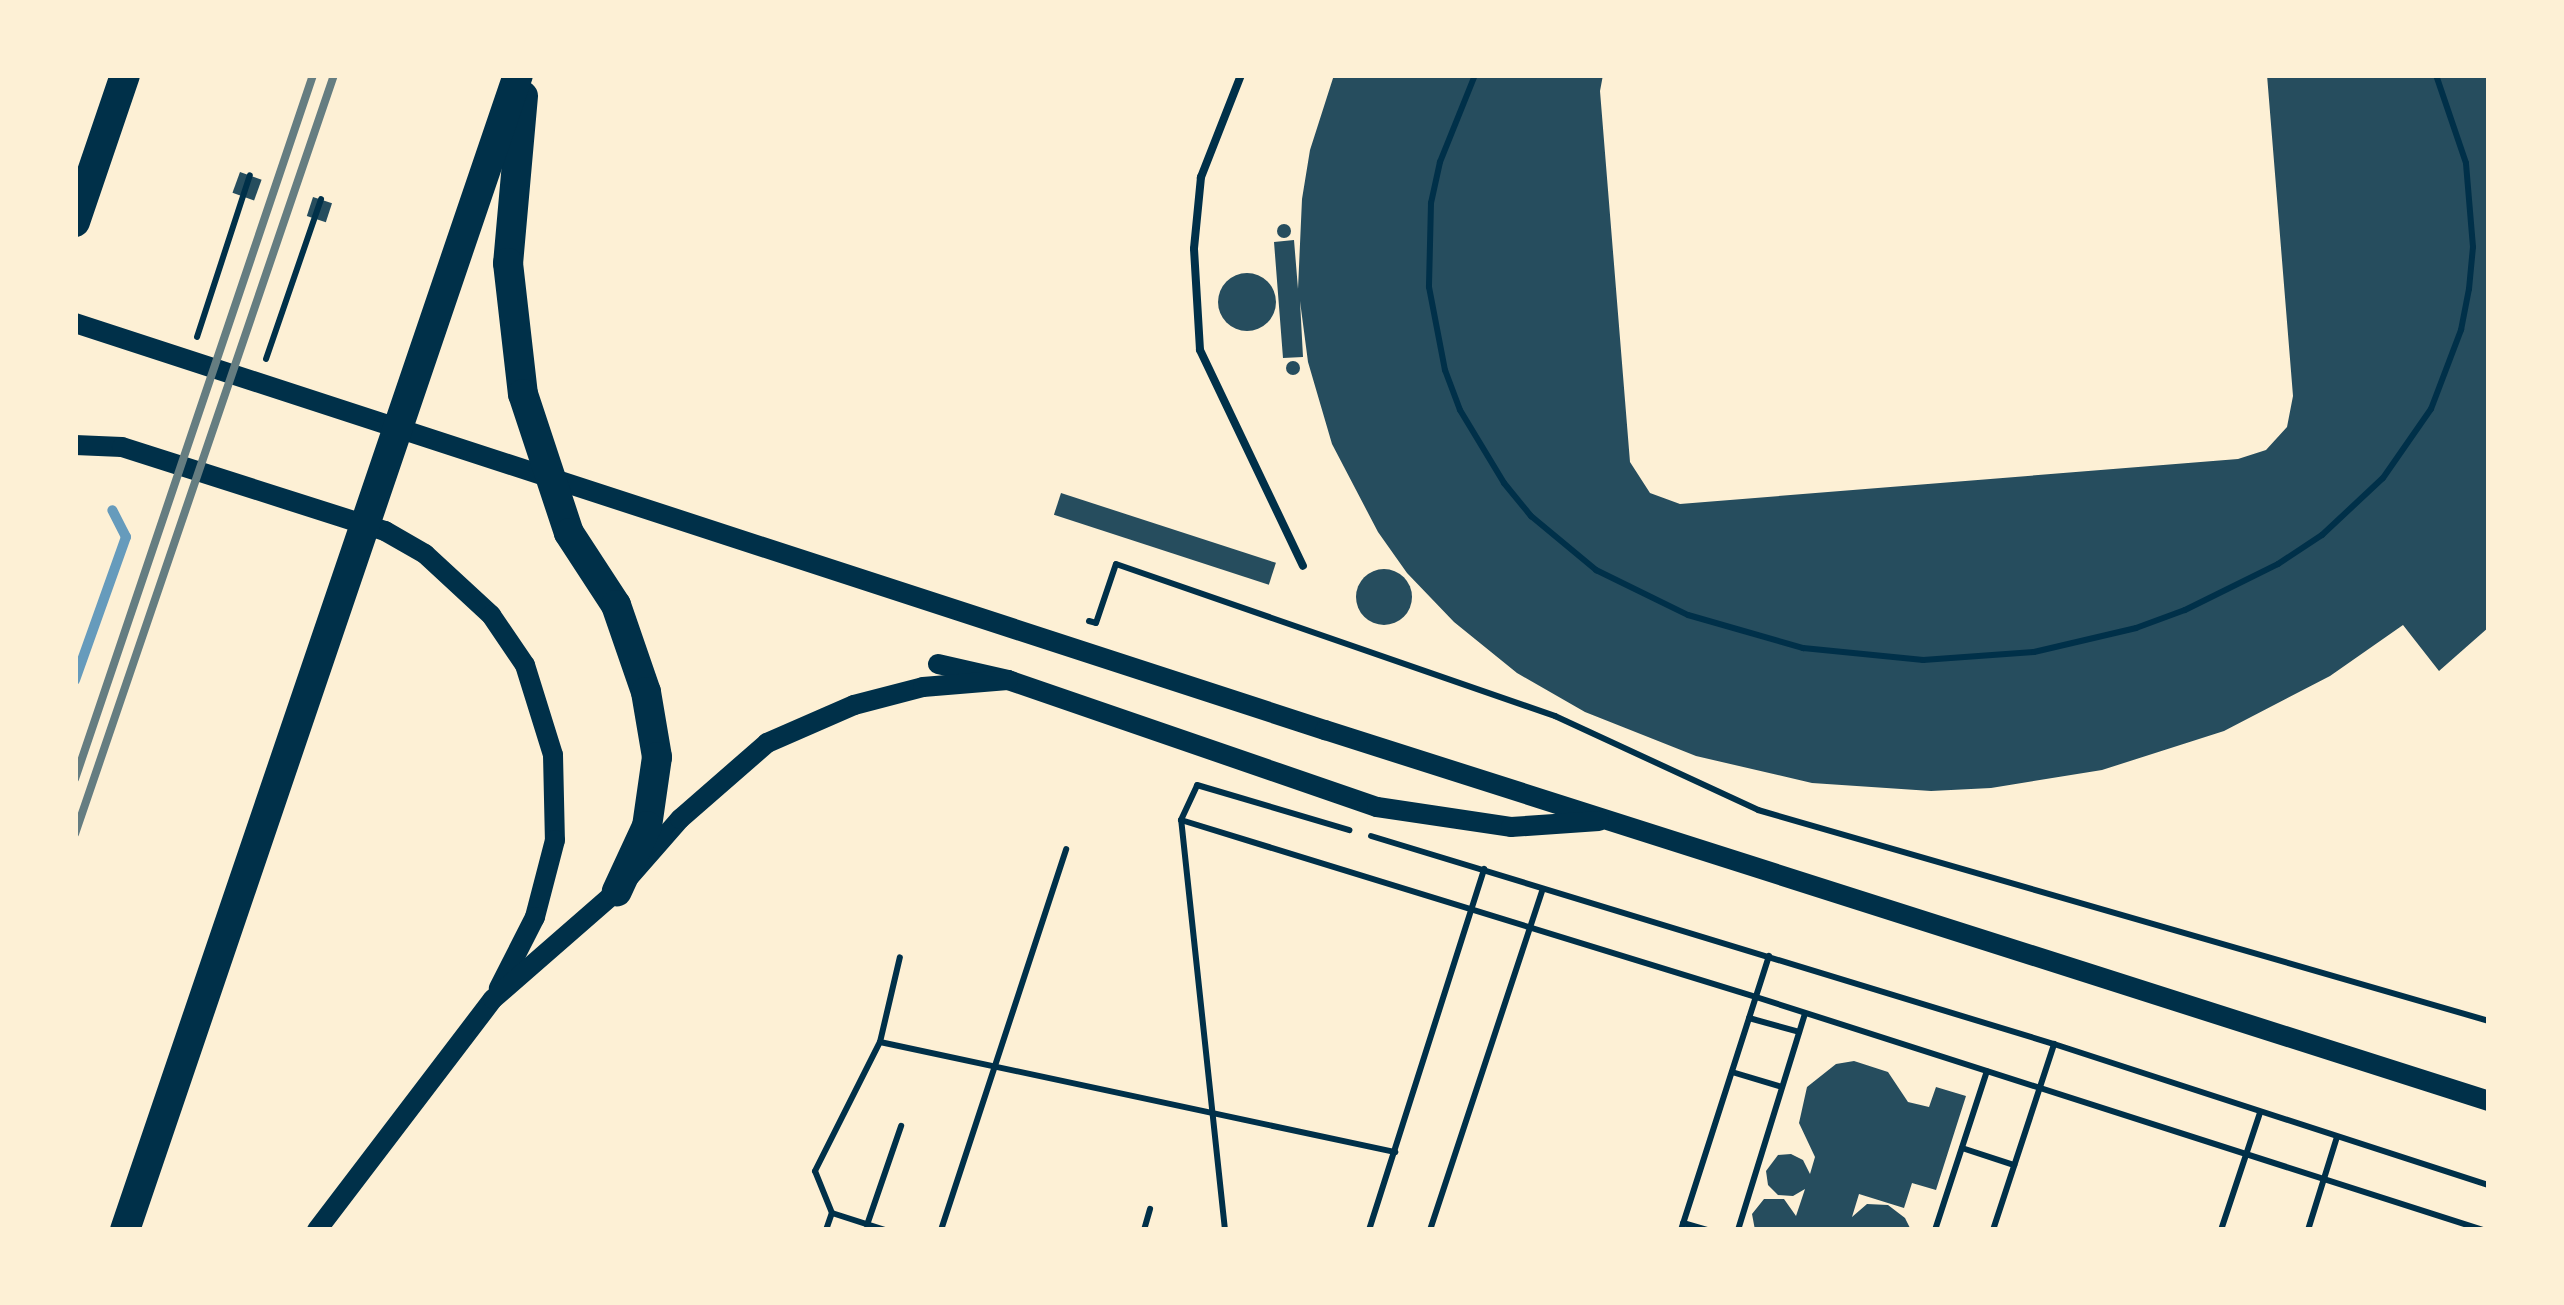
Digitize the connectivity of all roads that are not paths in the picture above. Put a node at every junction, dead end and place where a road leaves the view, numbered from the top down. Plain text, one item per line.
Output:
1 (125, 75) edge
2 (521, 75) edge
3 (1241, 75) edge
4 (75, 222) edge
5 (75, 324) edge
6 (75, 445) edge
7 (1303, 566) dead end
8 (938, 664) dead end
9 (1008, 680) junction
10 (1611, 820) junction
11 (617, 892) junction
12 (493, 999) junction
13 (2489, 1101) edge
14 (125, 1230) edge
15 (317, 1230) edge

1 - 4 highway
2 - 11 highway
2 - 14 highway
3 - 7 lane
5 - 10 main road
6 - 12 main road
8 - 9 main road
9 - 10 main road
9 - 11 main road
10 - 13 main road
11 - 12 main road
12 - 15 main road

